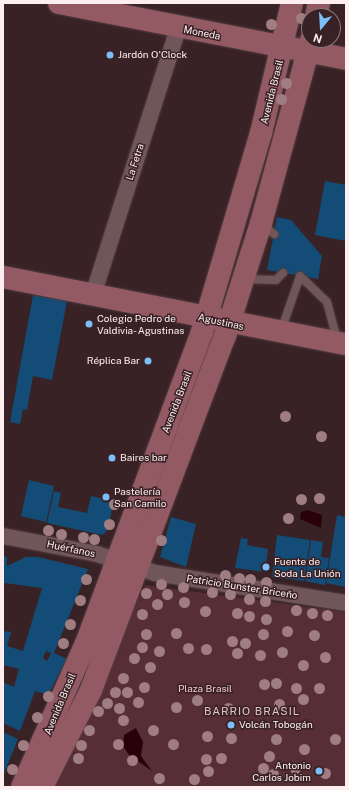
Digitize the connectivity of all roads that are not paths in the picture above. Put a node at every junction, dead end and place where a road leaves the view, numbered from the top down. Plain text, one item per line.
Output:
1 (60, 3) edge
2 (292, 3) edge
3 (178, 28) junction
4 (301, 47) edge
5 (283, 48) junction
6 (309, 48) edge
7 (315, 48) edge
8 (346, 59) edge
9 (283, 273) dead end
10 (3, 276) edge
11 (243, 280) junction
12 (92, 295) junction
13 (206, 318) junction
14 (229, 323) junction
15 (280, 333) junction
16 (342, 344) edge
17 (3, 536) edge
18 (118, 562) junction
19 (138, 568) junction
20 (346, 603) edge
21 (22, 787) edge
22 (42, 787) edge

1 - 3 main road, Moneda
2 - 5 main road, Avenida Brasil
3 - 5 main road, Moneda
3 - 12 street, La Fetra
4 - 5 main road, Moneda
5 - 13 main road, Avenida Brasil
6 - 11 main road, Avenida Brasil
7 - 8 main road, Moneda
9 - 11 lane
10 - 12 main road, Agustinas
11 - 14 main road, Avenida Brasil
12 - 13 main road, Agustinas
13 - 14 main road, Agustinas
13 - 18 main road, Avenida Brasil
14 - 15 main road, Agustinas
14 - 19 main road, Avenida Brasil
15 - 16 main road, Agustinas
15 - 16 lane
17 - 18 street, Huérfanos
18 - 19 street, Huérfanos
18 - 21 main road, Avenida Brasil
19 - 20 street, Patricio Bunster Briceño
19 - 22 main road, Avenida Brasil

